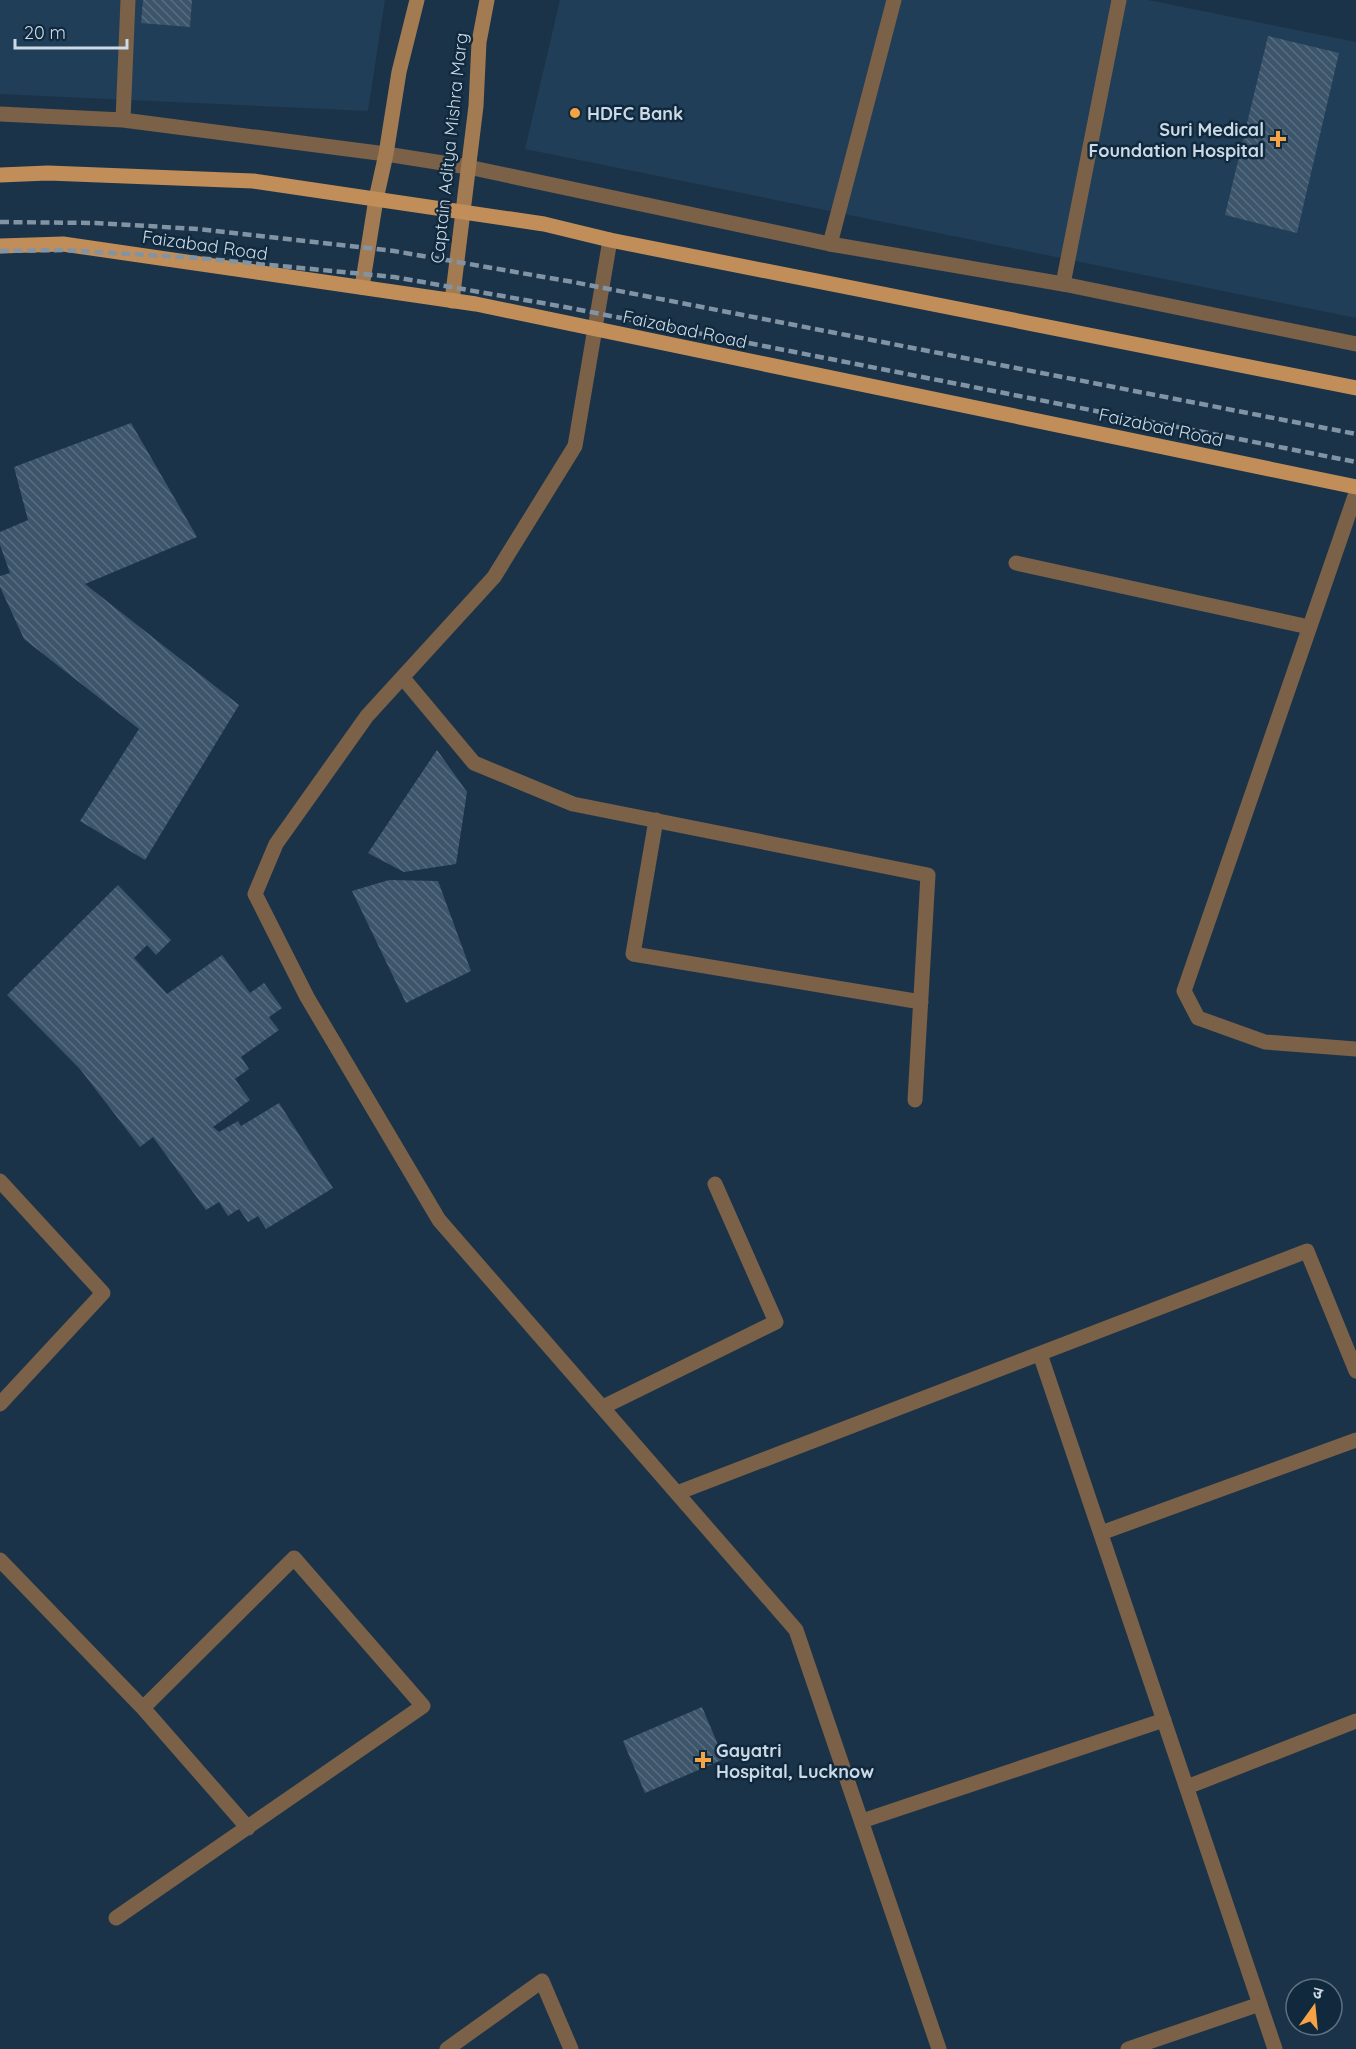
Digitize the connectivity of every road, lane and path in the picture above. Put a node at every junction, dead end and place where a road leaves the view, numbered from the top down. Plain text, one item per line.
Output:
1 (128, 0) edge
2 (417, 0) edge
3 (488, 0) edge
4 (894, 0) edge
5 (1119, 0) edge
6 (0, 114) edge
7 (123, 120) junction
8 (386, 154) junction
9 (468, 167) junction
10 (0, 175) edge
11 (376, 199) junction
12 (464, 212) junction
13 (610, 240) junction
14 (830, 244) junction
15 (0, 246) edge
16 (1063, 284) junction
17 (362, 288) junction
18 (452, 301) junction
19 (595, 330) junction
20 (1356, 344) edge
21 (1356, 388) edge
22 (1356, 487) edge
23 (1356, 493) edge
24 (1016, 563) dead end
25 (1310, 627) junction
26 (403, 678) junction
27 (656, 820) junction
28 (921, 1002) junction
29 (1356, 1049) edge
30 (915, 1100) dead end
31 (0, 1181) edge
32 (715, 1184) dead end
33 (1040, 1354) junction
34 (1356, 1371) edge
35 (0, 1404) edge
36 (603, 1407) junction
37 (1356, 1440) edge
38 (677, 1493) junction
39 (1101, 1533) junction
40 (0, 1560) edge
41 (143, 1708) junction
42 (1164, 1720) junction
43 (1356, 1721) edge
44 (1187, 1786) junction
45 (862, 1821) junction
46 (248, 1828) junction
47 (116, 1918) dead end
48 (1260, 2004) junction
49 (447, 2049) edge
50 (571, 2049) edge
51 (939, 2049) edge
52 (1128, 2049) edge
53 (1275, 2049) edge

1 - 7 street
2 - 8 street
3 - 9 street, Captain Aditya Mishra Marg
4 - 14 street
5 - 16 street
6 - 7 street
7 - 8 street
8 - 9 street
8 - 11 street
9 - 12 street, Captain Aditya Mishra Marg
9 - 14 street
10 - 11 main road
11 - 12 main road
11 - 17 street
12 - 13 main road
12 - 18 street, Captain Aditya Mishra Marg
13 - 19 street
13 - 21 main road
14 - 16 street
15 - 17 main road, Faizabad Road
16 - 20 street
17 - 18 main road, Faizabad Road
18 - 19 main road, Faizabad Road
19 - 22 main road, Faizabad Road
19 - 26 street
23 - 25 street
24 - 25 street
25 - 29 street
26 - 27 street
26 - 36 street
27 - 28 street
27 - 28 street
28 - 30 street
31 - 35 street
32 - 36 street
33 - 34 street
33 - 38 street
33 - 39 street
36 - 38 street
37 - 39 street
38 - 45 street
39 - 42 street
40 - 41 street
41 - 46 street
41 - 46 street
42 - 44 street
42 - 45 street
43 - 44 street
44 - 48 street
45 - 51 street
46 - 47 street
48 - 52 street
48 - 53 street
49 - 50 street

